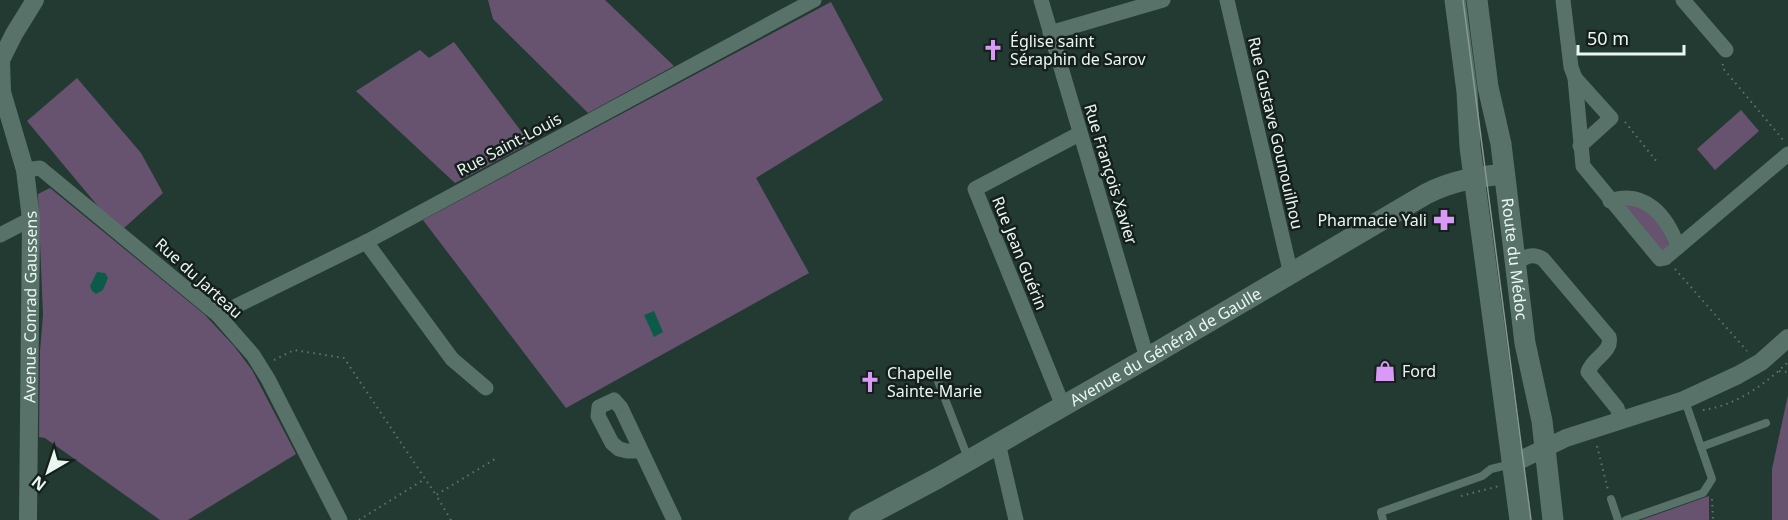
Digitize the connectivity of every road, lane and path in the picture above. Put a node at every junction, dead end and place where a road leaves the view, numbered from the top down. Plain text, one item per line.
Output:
1 (35, 0) edge
2 (814, 0) edge
3 (1041, 0) edge
4 (1163, 0) edge
5 (1227, 0) edge
6 (1455, 0) edge
7 (1477, 0) edge
8 (1563, 0) edge
9 (1683, 0) edge
10 (1050, 33) junction
11 (1726, 50) joint
12 (0, 60) edge
13 (1575, 78) junction
14 (1611, 118) junction
15 (1080, 134) junction
16 (1788, 143) edge
17 (1580, 146) junction
18 (1788, 154) edge
19 (1657, 162) dead end
20 (25, 170) junction
21 (1504, 174) junction
22 (1474, 178) junction
23 (1610, 201) junction
24 (31, 219) junction
25 (0, 235) edge
26 (366, 242) junction
27 (1678, 247) junction
28 (1665, 258) junction
29 (1515, 265) junction
30 (1293, 273) junction
31 (218, 315) junction
32 (1788, 338) edge
33 (1147, 358) junction
34 (1755, 365) junction
35 (261, 367) junction
36 (1779, 371) dead end
37 (1788, 372) edge
38 (938, 381) dead end
39 (486, 388) dead end
40 (1684, 400) junction
41 (1063, 406) junction
42 (1621, 419) junction
43 (1766, 423) dead end
44 (998, 443) junction
45 (1597, 443) dead end
46 (1545, 447) junction
47 (1701, 447) junction
48 (641, 451) dead end
49 (495, 459) dead end
50 (969, 460) junction
51 (1512, 464) junction
52 (425, 479) junction
53 (1709, 483) junction
54 (436, 495) junction
55 (1611, 499) joint
56 (28, 520) edge
57 (340, 520) edge
58 (359, 520) edge
59 (451, 520) edge
60 (674, 520) edge
61 (859, 520) edge
62 (1016, 520) edge
63 (1383, 520) edge
64 (1520, 520) edge
65 (1553, 520) edge
66 (1618, 520) edge
67 (1626, 520) edge
68 (1713, 520) edge

1 - 12 street, Avenue Conrad Gaussens
2 - 26 street, Rue Saint-Louis
3 - 10 street, Rue François Xavier
4 - 10 street
5 - 30 street, Rue Gustave Gounouilhou
6 - 22 main road, Route du Médoc
7 - 21 main road, Route du Médoc
8 - 13 street
9 - 11 street
10 - 15 street, Rue François Xavier
11 - 16 path
12 - 20 street, Avenue Conrad Gaussens
13 - 14 street
13 - 17 street
14 - 17 street
14 - 19 path
15 - 33 street, Rue François Xavier
15 - 41 street, Rue Jean Guérin
17 - 23 street
18 - 27 street
20 - 24 street, Avenue Conrad Gaussens
20 - 31 street, Rue du Jarteau
21 - 22 main road, Avenue du Général de Gaulle
21 - 29 main road, Route du Médoc
22 - 30 main road, Avenue du Général de Gaulle
22 - 51 main road, Route du Médoc
23 - 27 street
23 - 28 street
24 - 25 street
24 - 56 street, Avenue Conrad Gaussens
26 - 31 street, Rue Saint-Louis
26 - 39 street
27 - 28 street
28 - 34 path
29 - 42 street
29 - 46 main road, Route du Médoc
30 - 33 main road, Avenue du Général de Gaulle
31 - 35 street, Rue du Jarteau
32 - 34 street
33 - 41 main road, Avenue du Général de Gaulle
34 - 40 street
35 - 52 path
35 - 57 street, Rue du Jarteau
36 - 37 path
38 - 50 lane
40 - 42 street
40 - 47 lane
41 - 44 main road, Avenue du Général de Gaulle
42 - 46 street
43 - 47 lane
44 - 50 main road, Avenue du Général de Gaulle
44 - 62 street
45 - 55 path
46 - 51 street
46 - 65 main road, Route du Médoc
47 - 53 lane
48 - 60 street
49 - 54 path
50 - 61 main road, Avenue du Général de Gaulle
51 - 63 lane
51 - 64 main road, Route du Médoc
52 - 54 path
52 - 58 path
53 - 67 lane
53 - 68 path
54 - 59 path
55 - 66 lane

